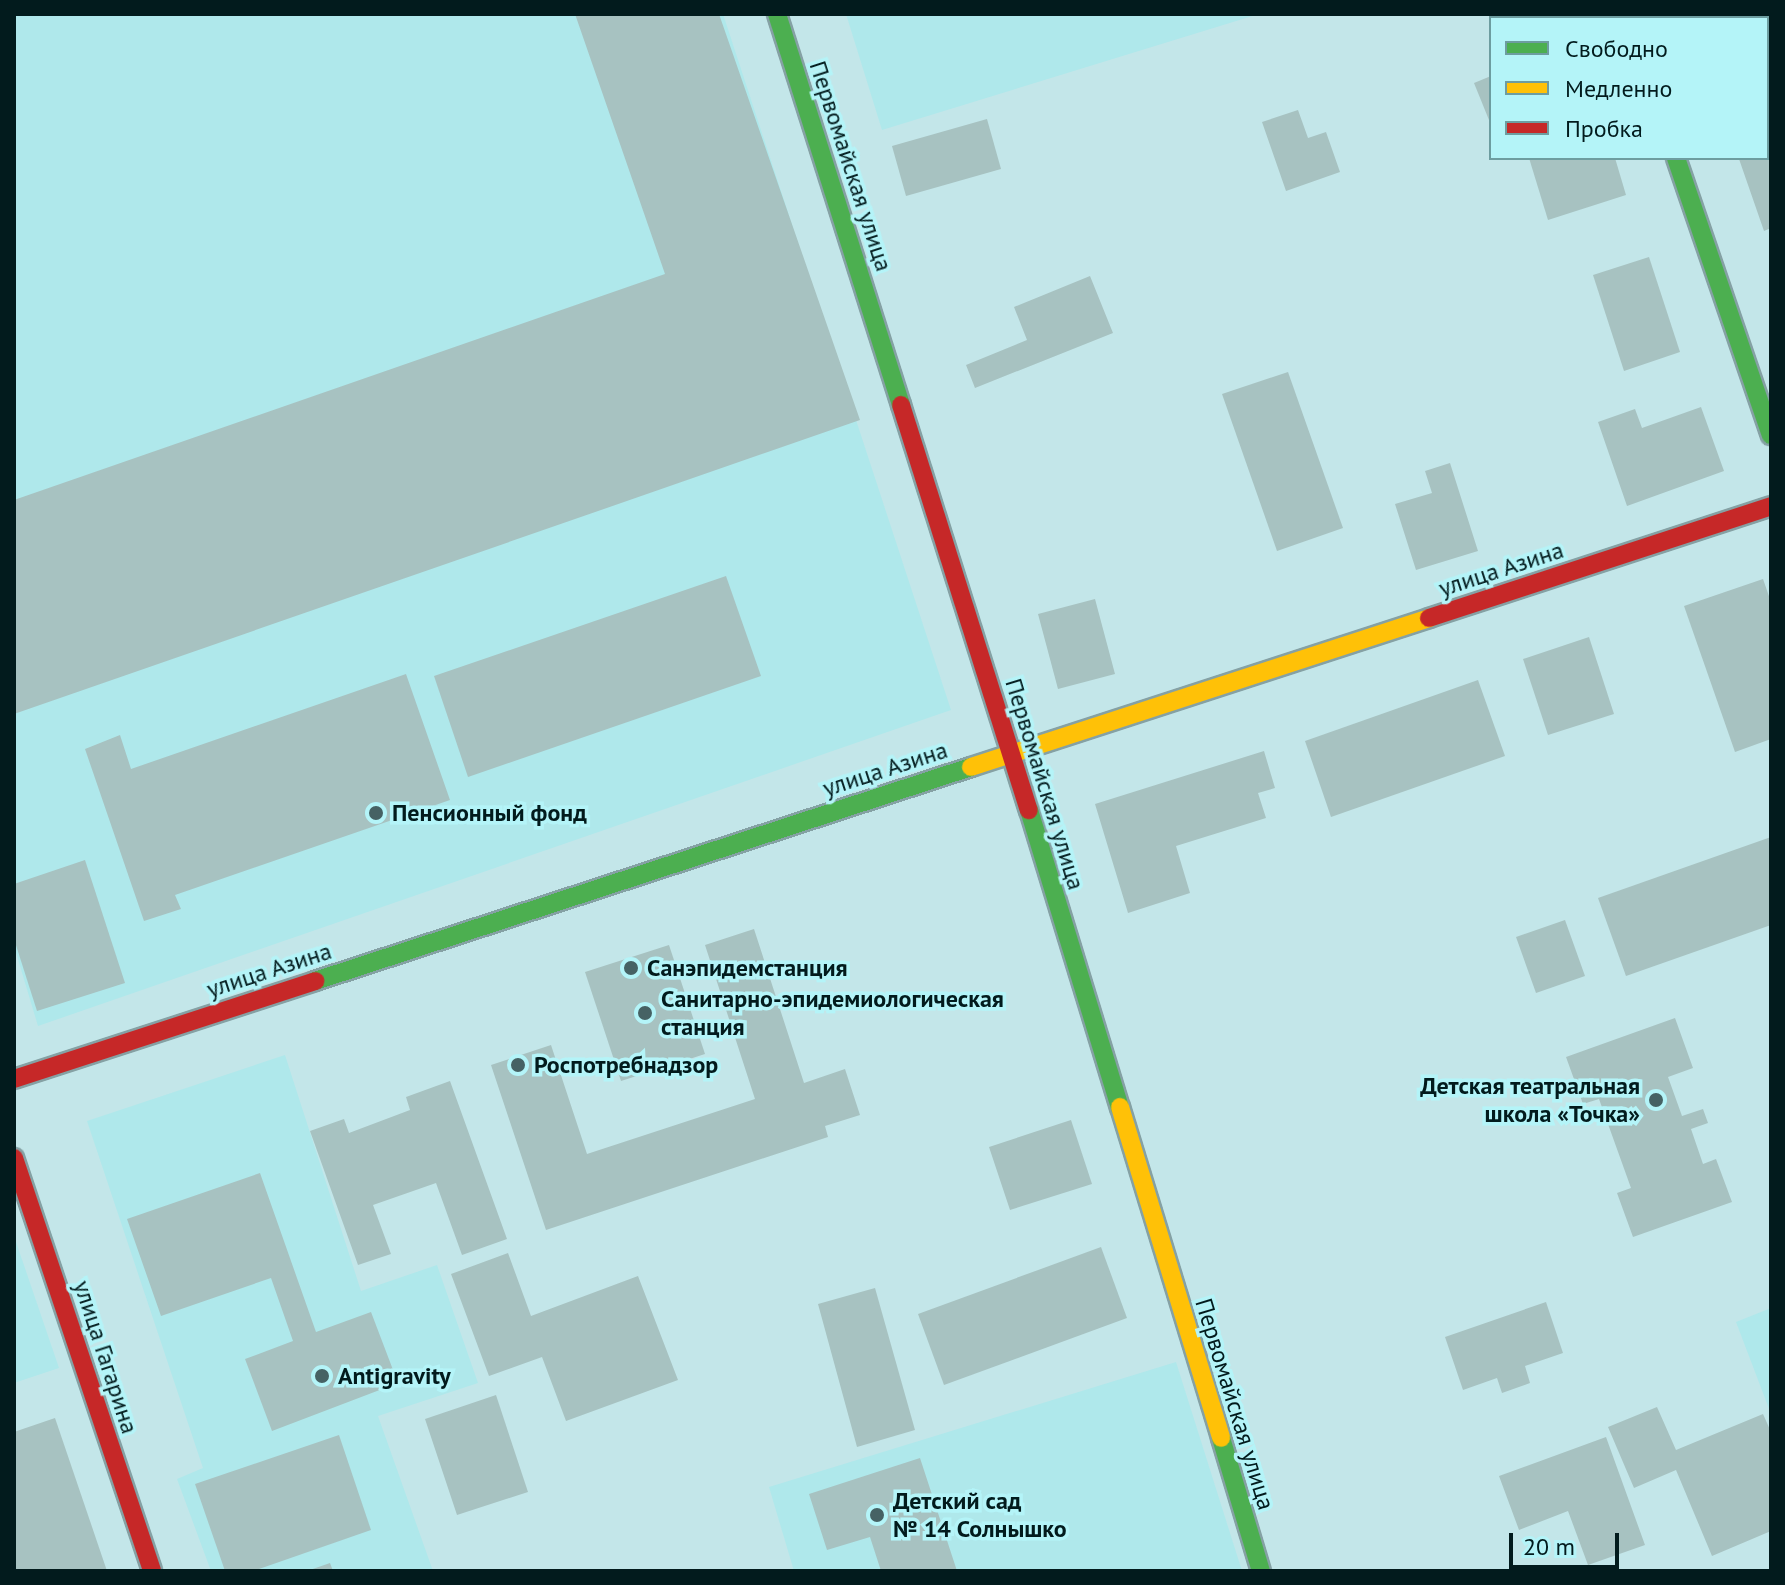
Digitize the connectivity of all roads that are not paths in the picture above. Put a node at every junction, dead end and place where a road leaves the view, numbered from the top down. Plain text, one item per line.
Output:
1 (777, 14) edge
2 (1677, 160) edge
3 (1771, 435) edge
4 (1771, 506) edge
5 (1012, 754) junction
6 (14, 1079) edge
7 (14, 1158) edge
8 (152, 1571) edge
9 (1261, 1571) edge

1 - 5 street, Первомайская улица
2 - 3 street
4 - 5 street, улица Азина
5 - 6 street, улица Азина
5 - 9 street, Первомайская улица
7 - 8 street, улица Гагарина

